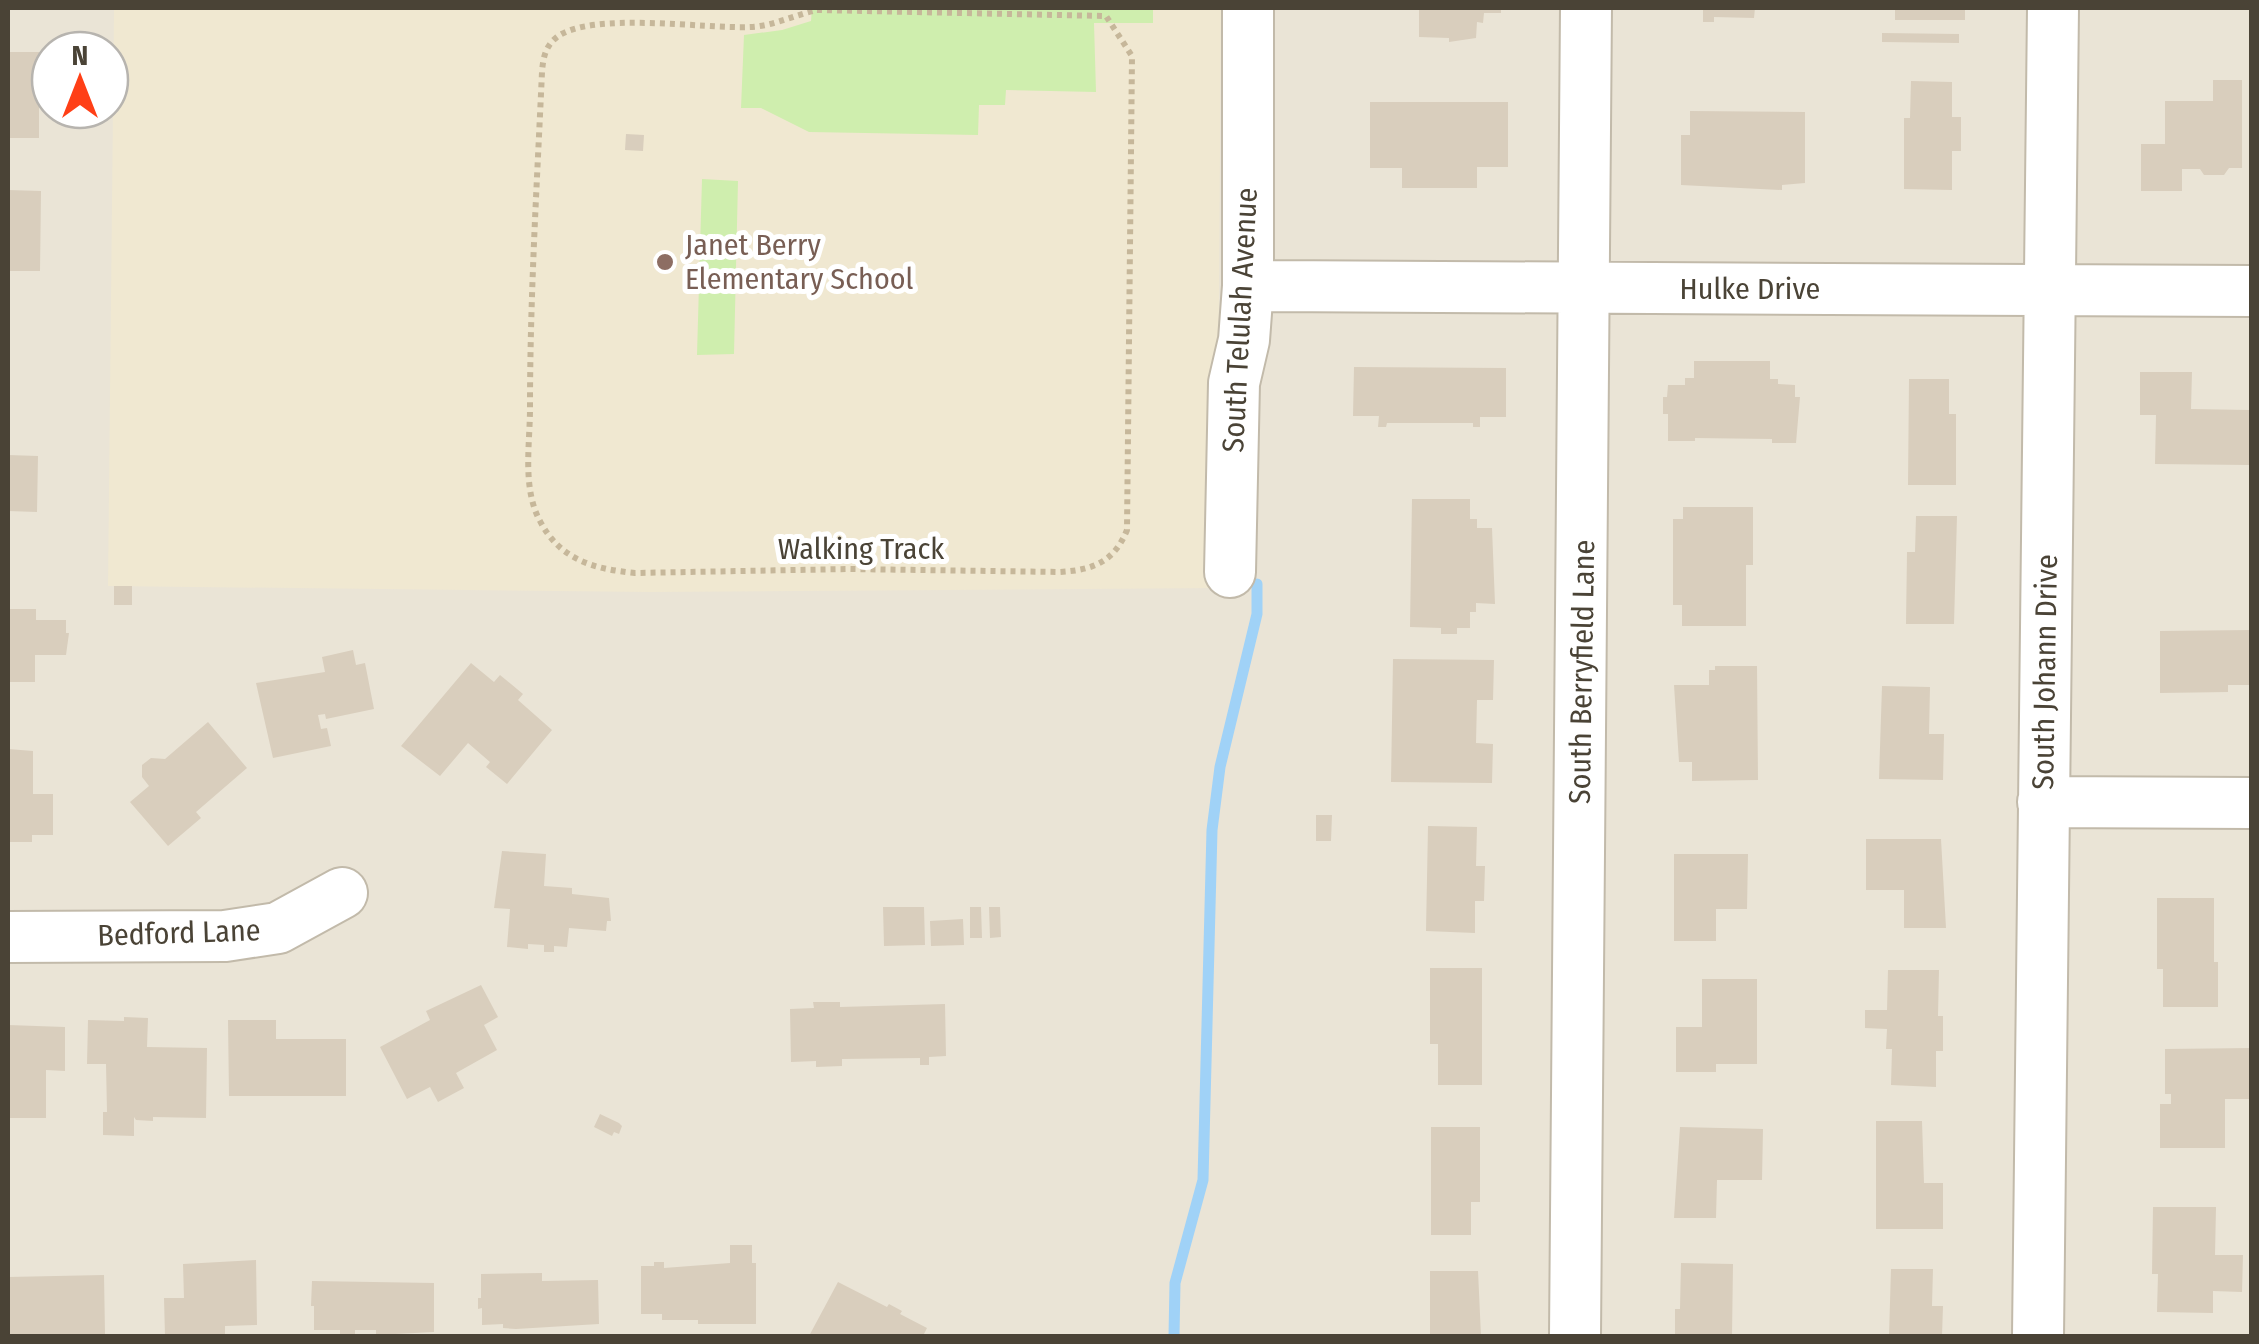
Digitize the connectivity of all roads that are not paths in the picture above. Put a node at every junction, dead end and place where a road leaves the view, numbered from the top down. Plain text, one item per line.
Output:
1 (1248, 8) edge
2 (1586, 8) edge
3 (2053, 8) edge
4 (1248, 286) junction
5 (1584, 287) junction
6 (2252, 290) edge
7 (2048, 291) junction
8 (1230, 572) dead end
9 (2043, 802) junction
10 (2252, 803) edge
11 (342, 894) dead end
12 (8, 937) edge
13 (1575, 1336) edge
14 (2038, 1336) edge

1 - 4 street, South Telulah Avenue
2 - 5 street, South Berryfield Lane
3 - 7 street, South Johann Drive
4 - 5 street, Hulke Drive
4 - 8 street, South Telulah Avenue
5 - 7 street, Hulke Drive
5 - 13 street, South Berryfield Lane
6 - 7 street, Hulke Drive
7 - 9 street, South Johann Drive
9 - 10 street
9 - 14 street, South Johann Drive
11 - 12 street, Bedford Lane

